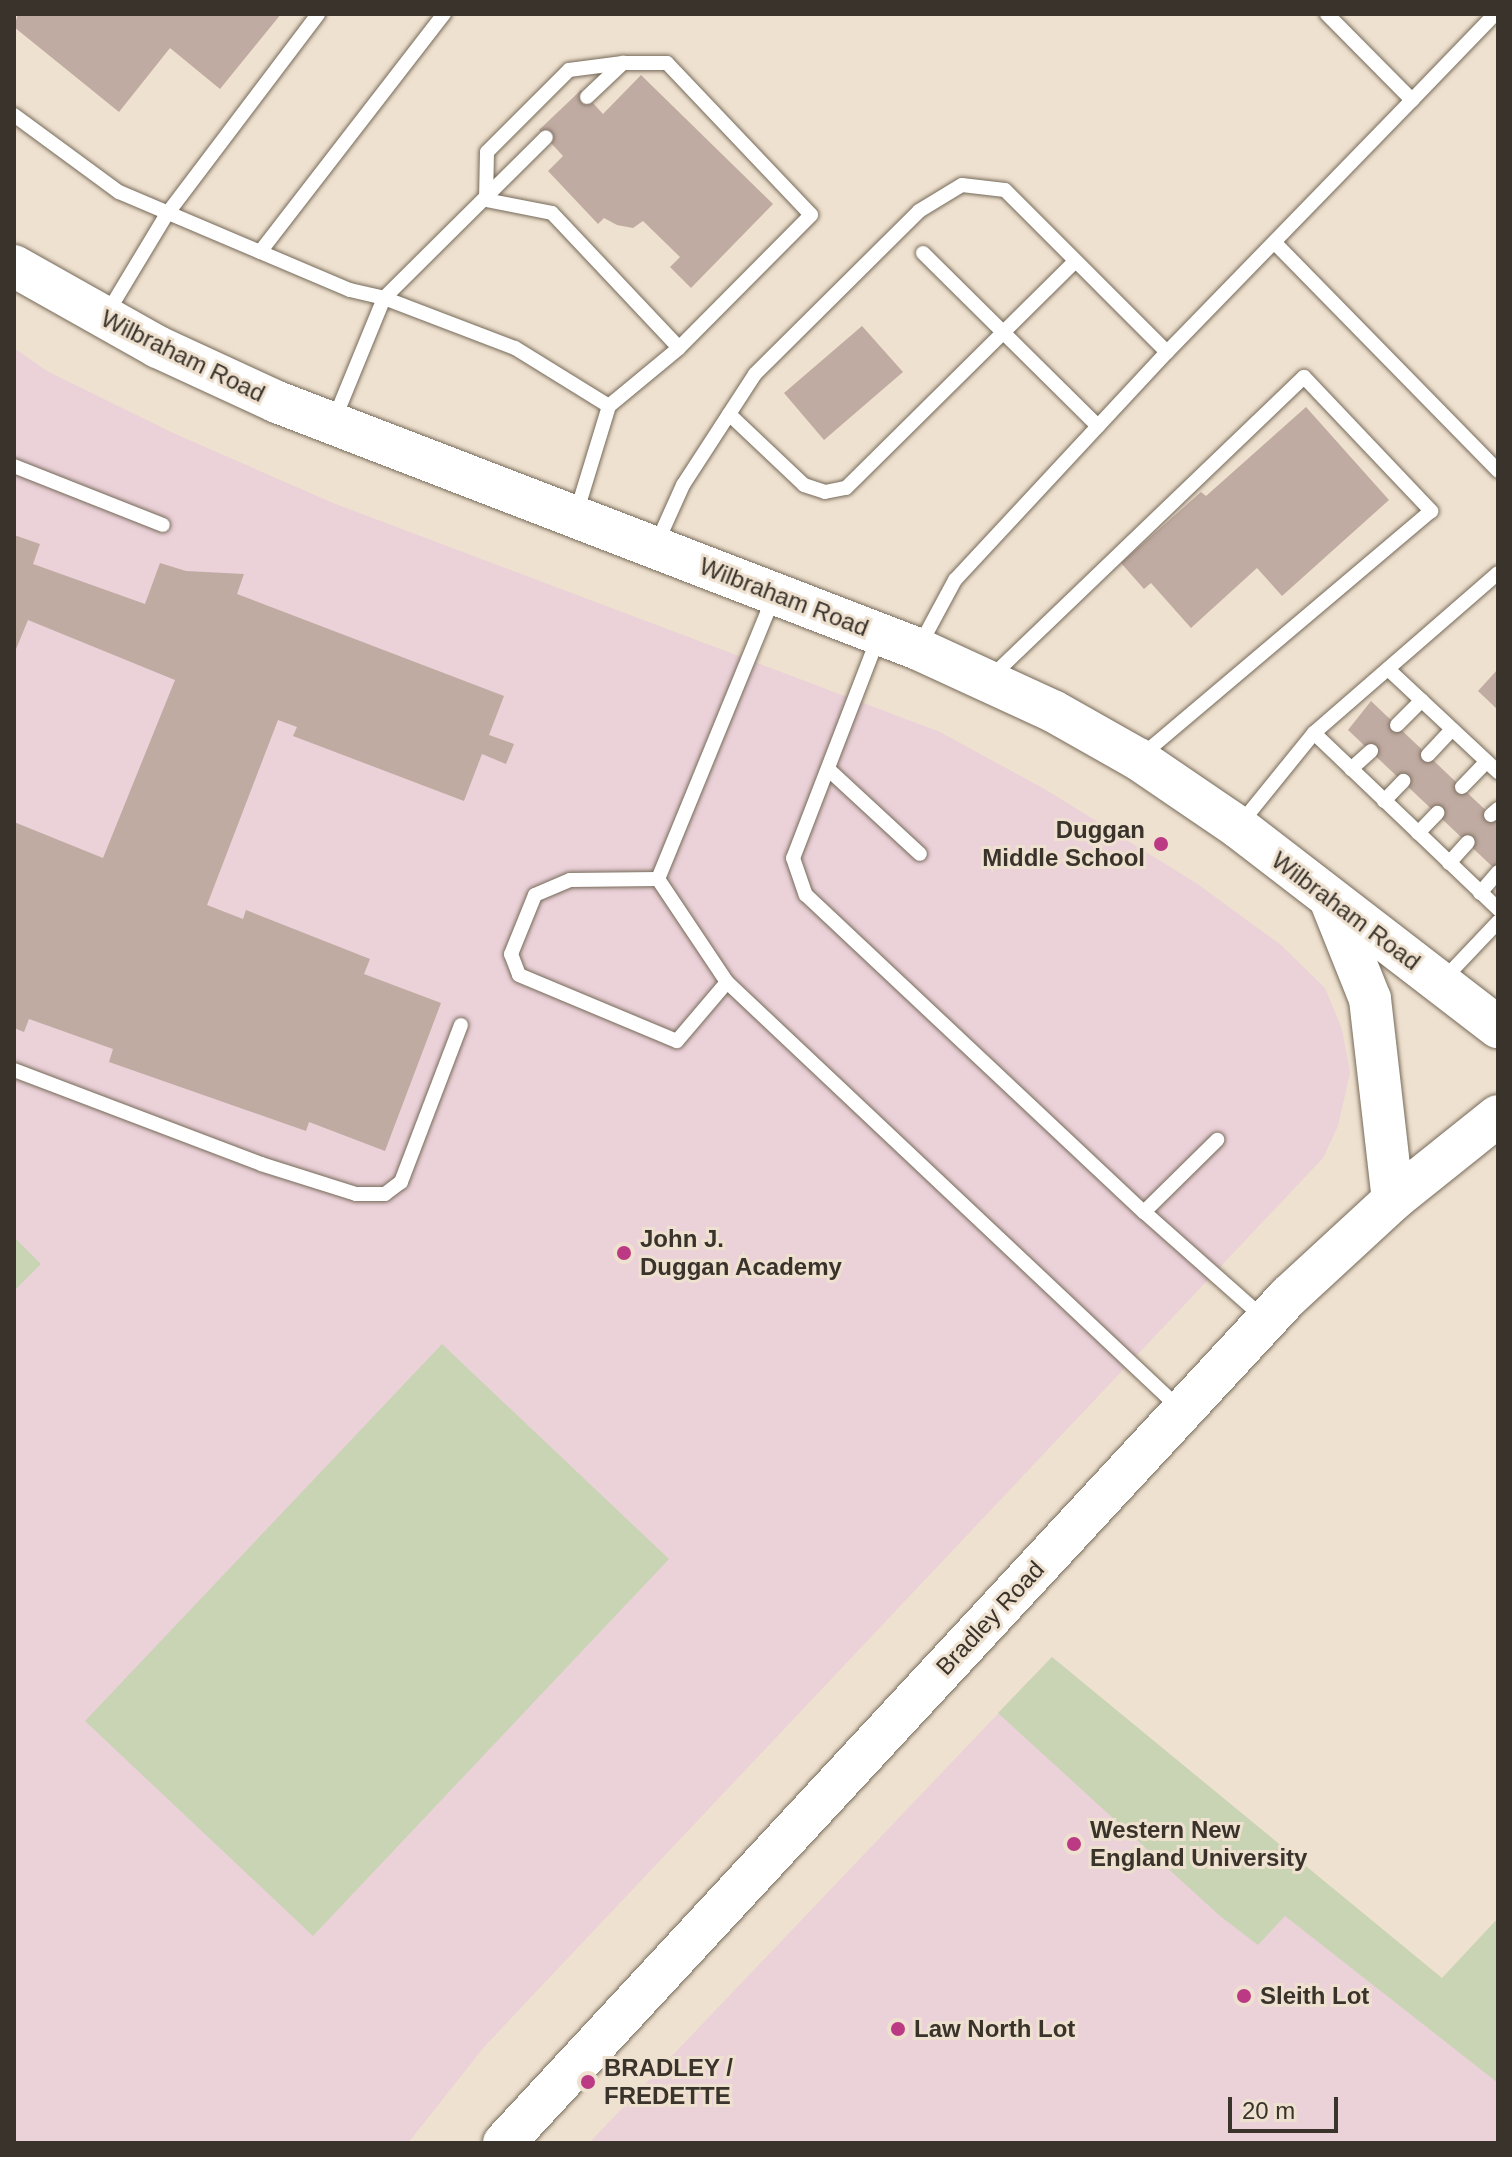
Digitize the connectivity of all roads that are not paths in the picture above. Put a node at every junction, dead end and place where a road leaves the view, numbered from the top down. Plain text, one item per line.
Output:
1 (318, 14) edge
2 (444, 14) edge
3 (1327, 14) edge
4 (1495, 14) edge
5 (623, 63) junction
6 (587, 97) dead end
7 (1412, 100) junction
8 (14, 115) edge
9 (546, 137) dead end
10 (486, 200) junction
11 (167, 214) junction
12 (1275, 243) junction
13 (260, 252) junction
14 (923, 253) dead end
15 (1075, 261) junction
16 (14, 266) edge
17 (384, 298) junction
18 (103, 319) junction
19 (1004, 333) junction
20 (679, 348) junction
21 (1167, 352) junction
22 (609, 406) junction
23 (729, 414) junction
24 (333, 424) junction
25 (1098, 426) junction
26 (14, 466) edge
27 (1498, 471) edge
28 (575, 518) junction
29 (163, 525) dead end
30 (655, 548) junction
31 (1498, 573) edge
32 (775, 594) junction
33 (880, 634) junction
34 (918, 649) junction
35 (1388, 669) junction
36 (988, 680) junction
37 (1422, 700) junction
38 (1397, 725) dead end
39 (1452, 729) junction
40 (1314, 733) junction
41 (1371, 751) dead end
42 (1428, 755) dead end
43 (1138, 759) junction
44 (1486, 762) junction
45 (828, 769) junction
46 (1351, 769) junction
47 (1498, 772) edge
48 (1403, 781) dead end
49 (1462, 787) dead end
50 (1384, 801) junction
51 (1437, 813) dead end
52 (1238, 827) junction
53 (1418, 833) junction
54 (1468, 842) dead end
55 (920, 854) dead end
56 (1449, 863) junction
57 (1498, 872) edge
58 (658, 879) junction
59 (1480, 893) junction
60 (1330, 899) junction
61 (1498, 909) edge
62 (1498, 922) edge
63 (727, 982) junction
64 (1441, 982) junction
65 (461, 1025) dead end
66 (1498, 1027) edge
67 (14, 1070) edge
68 (1498, 1116) edge
69 (1217, 1140) dead end
70 (1393, 1200) junction
71 (1144, 1212) junction
72 (1266, 1320) junction
73 (1182, 1411) junction
74 (516, 2139) edge

1 - 11 lane
2 - 13 lane
3 - 7 lane
4 - 7 lane
5 - 6 lane
5 - 10 lane
5 - 20 lane
7 - 12 lane
8 - 11 lane
9 - 10 lane
10 - 17 lane
10 - 20 lane
11 - 13 lane
11 - 18 lane
12 - 21 lane
12 - 27 lane
13 - 17 lane
14 - 19 lane
15 - 19 lane
15 - 21 lane
15 - 23 lane
16 - 18 main road, Wilbraham Road
17 - 22 lane
17 - 24 lane
18 - 24 main road, Wilbraham Road
19 - 23 lane
19 - 25 lane
20 - 22 lane
21 - 25 lane
22 - 28 lane
23 - 30 lane
24 - 28 main road, Wilbraham Road
25 - 34 lane
26 - 29 lane
28 - 30 main road, Wilbraham Road
30 - 32 main road, Wilbraham Road
31 - 35 lane
32 - 33 main road, Wilbraham Road
32 - 58 lane
33 - 34 main road, Wilbraham Road
33 - 45 lane
34 - 36 main road, Wilbraham Road
35 - 37 lane
35 - 40 lane
36 - 43 main road, Wilbraham Road
36 - 43 lane
37 - 38 lane
37 - 39 lane
39 - 42 lane
39 - 44 lane
40 - 46 lane
40 - 52 lane
41 - 46 lane
43 - 52 main road, Wilbraham Road
44 - 47 lane
44 - 49 lane
45 - 55 lane
45 - 71 lane
46 - 50 lane
48 - 50 lane
50 - 53 lane
51 - 53 lane
52 - 60 main road, Wilbraham Road
53 - 56 lane
54 - 56 lane
56 - 59 lane
57 - 59 lane
58 - 63 lane
58 - 63 lane
59 - 61 lane
60 - 64 main road, Wilbraham Road
60 - 70 main road
62 - 64 lane
63 - 73 lane
64 - 66 main road, Wilbraham Road
65 - 67 lane
68 - 70 main road, Bradley Road
69 - 71 lane
70 - 72 main road, Bradley Road
71 - 72 lane
72 - 73 main road, Bradley Road
73 - 74 main road, Bradley Road

